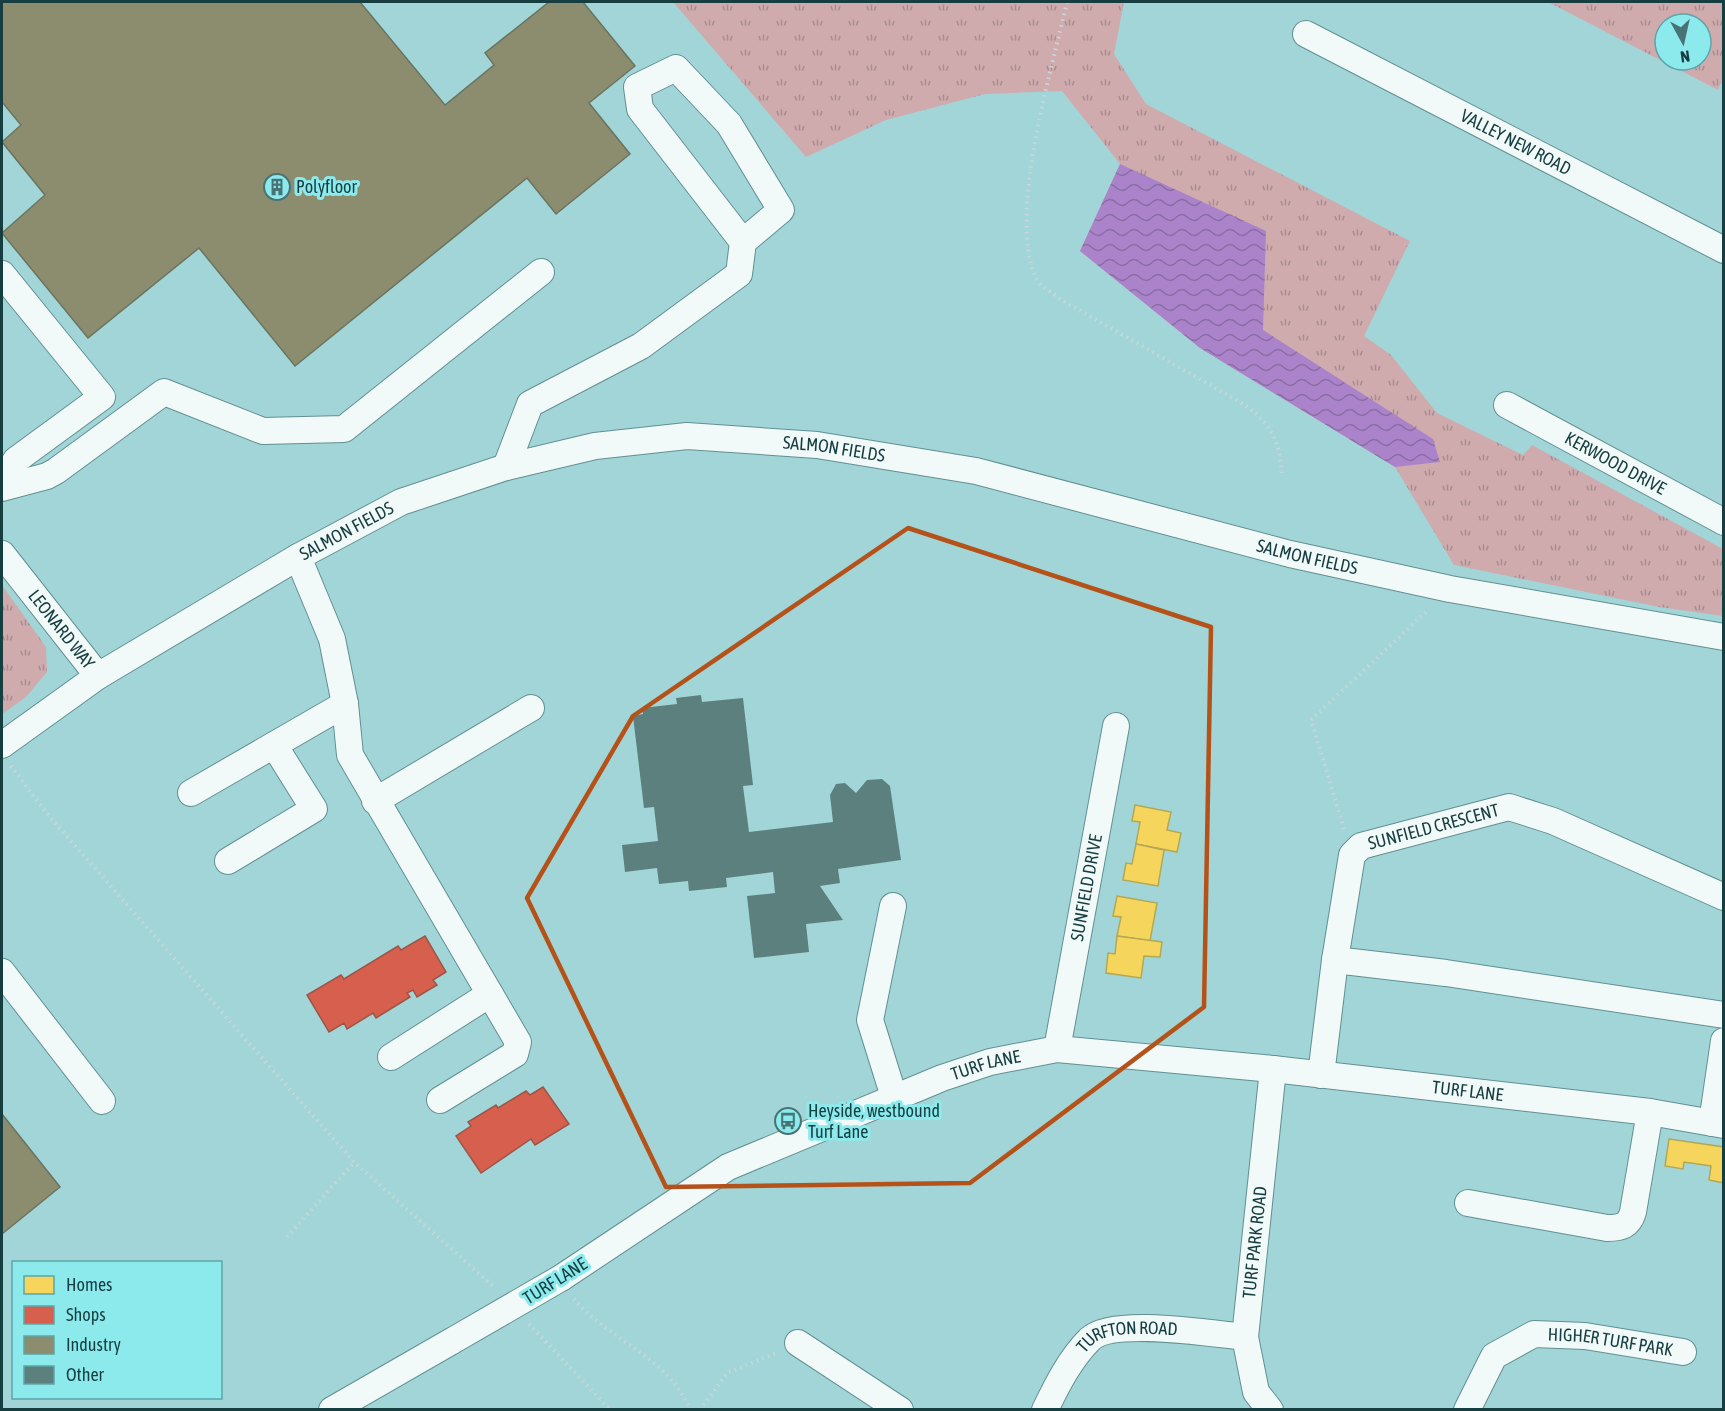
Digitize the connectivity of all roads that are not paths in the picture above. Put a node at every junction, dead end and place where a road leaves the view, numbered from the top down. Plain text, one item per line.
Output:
1 (1306, 34) dead end
2 (743, 242) junction
3 (1724, 250) edge
4 (541, 272) dead end
5 (2, 274) edge
6 (102, 397) junction
7 (1507, 405) dead end
8 (133, 414) junction
9 (506, 466) junction
10 (2, 481) edge
11 (2, 488) edge
12 (1724, 522) edge
13 (2, 554) edge
14 (298, 557) junction
15 (1724, 638) edge
16 (98, 676) junction
17 (345, 704) junction
18 (531, 708) dead end
19 (1116, 726) dead end
20 (274, 745) junction
21 (5, 754) edge
22 (191, 793) dead end
23 (375, 801) junction
24 (228, 861) dead end
25 (1724, 897) edge
26 (893, 906) dead end
27 (1335, 960) junction
28 (2, 972) edge
29 (490, 994) junction
30 (1724, 1015) edge
31 (1724, 1041) edge
32 (1057, 1049) junction
33 (391, 1057) dead end
34 (1273, 1069) junction
35 (1320, 1075) junction
36 (894, 1097) junction
37 (440, 1100) dead end
38 (102, 1101) dead end
39 (1650, 1113) junction
40 (1718, 1124) edge
41 (1468, 1203) dead end
42 (1245, 1337) junction
43 (798, 1343) road end
44 (1683, 1352) dead end
45 (332, 1410) edge
46 (900, 1410) edge
47 (1045, 1410) edge
48 (1270, 1410) edge
49 (1467, 1410) edge

1 - 3 street, VALLEY NEW ROAD
2 - 2 street
2 - 9 street
4 - 8 street
5 - 6 street
6 - 8 street
6 - 10 street
7 - 12 street, KERWOOD DRIVE
8 - 11 street
9 - 14 street, SALMON FIELDS
9 - 15 street, SALMON FIELDS
13 - 16 street, LEONARD WAY
14 - 16 street, SALMON FIELDS
14 - 17 street
16 - 21 street, SALMON FIELDS
17 - 20 street
17 - 23 street
18 - 23 street
19 - 32 street, SUNFIELD DRIVE
20 - 22 street
20 - 24 street
23 - 29 street
25 - 27 street, SUNFIELD CRESCENT
26 - 36 street
27 - 30 street
27 - 35 street, SUNFIELD CRESCENT
28 - 38 street
29 - 33 street
29 - 37 street
31 - 40 street
32 - 34 street, TURF LANE
32 - 36 street, TURF LANE
34 - 35 street, TURF LANE
34 - 42 street, TURF PARK ROAD
35 - 39 street, TURF LANE
36 - 45 street, TURF LANE, bridge
39 - 40 street, TURF LANE
39 - 41 street
42 - 47 street, TURFTON ROAD
42 - 48 street, TURF PARK ROAD
43 - 46 street
44 - 49 street, HIGHER TURF PARK

